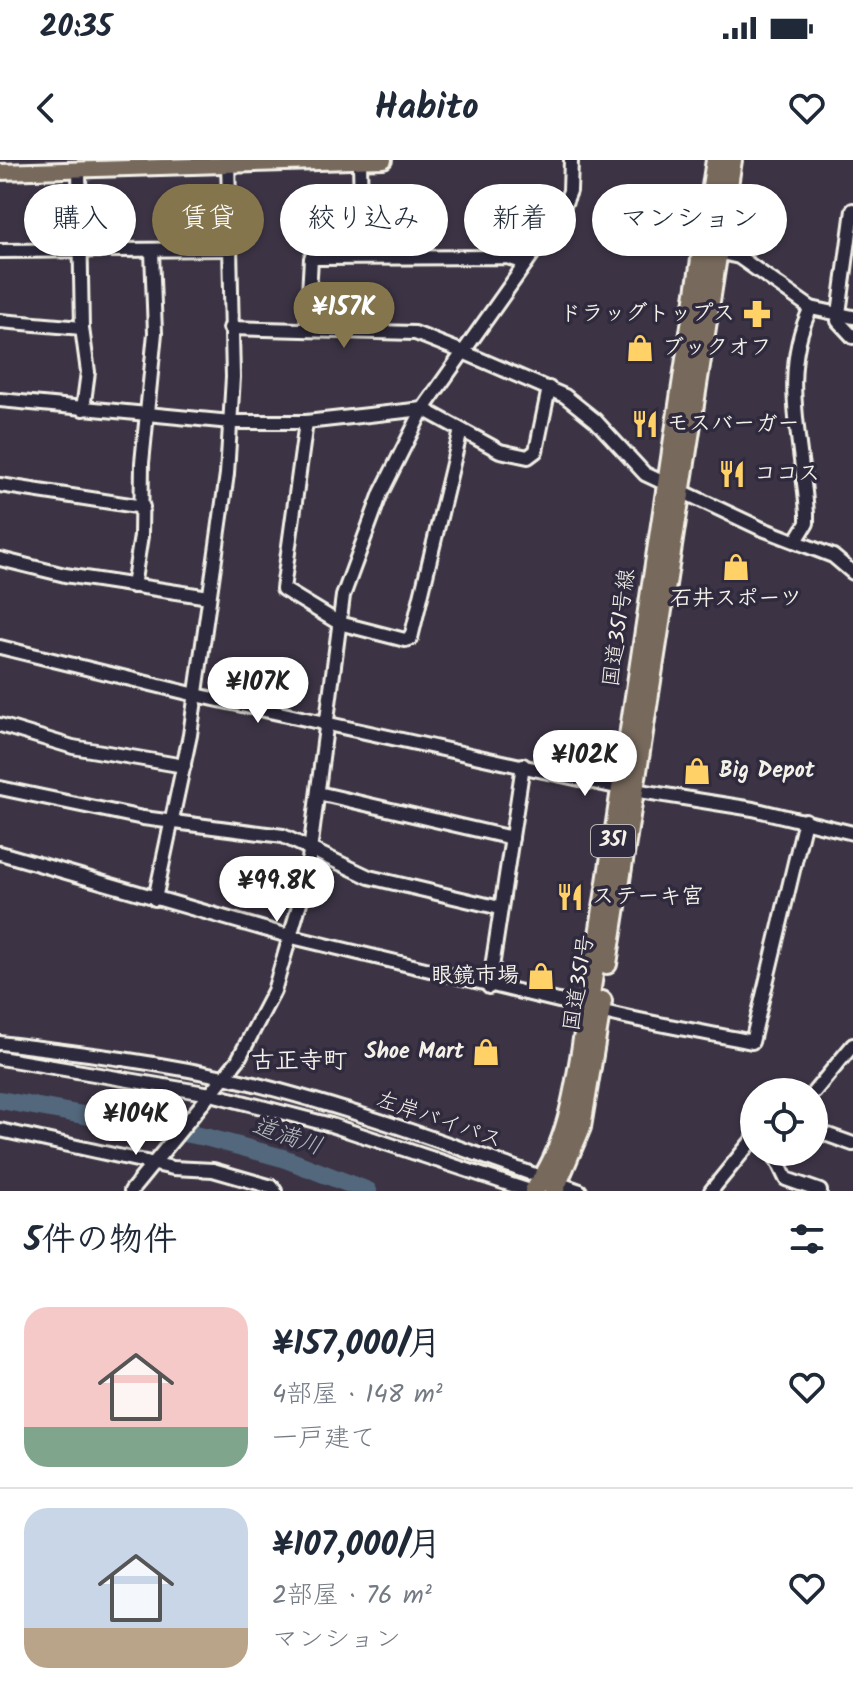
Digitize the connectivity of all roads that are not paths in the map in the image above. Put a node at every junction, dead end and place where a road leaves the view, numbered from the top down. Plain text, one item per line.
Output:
1 (384, 160) edge
2 (571, 160) edge
3 (716, 160) edge
4 (732, 160) edge
5 (360, 161) edge
6 (228, 162) edge
7 (79, 170) junction
8 (0, 172) edge
9 (79, 184) edge
10 (228, 184) edge
11 (360, 184) edge
12 (728, 184) edge
13 (853, 210) edge
14 (0, 251) edge
15 (24, 251) edge
16 (136, 251) edge
17 (152, 251) edge
18 (80, 256) edge
19 (152, 256) edge
20 (228, 256) edge
21 (362, 256) joint
22 (717, 256) edge
23 (735, 256) edge
24 (526, 263) junction
25 (811, 308) junction
26 (839, 316) junction
27 (853, 317) edge
28 (0, 321) edge
29 (82, 328) junction
30 (230, 328) junction
31 (307, 330) junction
32 (853, 337) edge
33 (463, 352) junction
34 (549, 388) junction
35 (0, 400) edge
36 (83, 409) junction
37 (423, 409) junction
38 (147, 413) junction
39 (231, 422) junction
40 (306, 422) junction
41 (461, 430) junction
42 (0, 485) edge
43 (673, 488) junction
44 (143, 507) junction
45 (796, 541) junction
46 (0, 559) edge
47 (853, 573) edge
48 (133, 586) junction
49 (209, 597) junction
50 (339, 623) junction
51 (0, 647) edge
52 (196, 695) junction
53 (327, 721) junction
54 (0, 725) edge
55 (523, 765) junction
56 (184, 766) junction
57 (0, 788) edge
58 (629, 789) junction
59 (318, 793) junction
60 (805, 820) junction
61 (173, 822) junction
62 (853, 833) edge
63 (512, 838) junction
64 (312, 848) junction
65 (0, 853) edge
66 (155, 899) junction
67 (500, 908) junction
68 (292, 937) junction
69 (489, 987) junction
70 (594, 1010) junction
71 (0, 1043) edge
72 (853, 1045) edge
73 (0, 1058) edge
74 (224, 1077) junction
75 (826, 1078) edge
76 (211, 1094) junction
77 (0, 1130) edge
78 (828, 1135) edge
79 (853, 1144) edge
80 (740, 1155) edge
81 (155, 1163) junction
82 (780, 1166) edge
83 (544, 1187) edge
84 (131, 1191) edge
85 (275, 1191) edge
86 (580, 1191) edge
87 (711, 1191) edge
88 (820, 1191) edge

1 - 5 main road
2 - 24 street
3 - 43 highway, 351
4 - 12 highway, 国道351号 / 351
5 - 6 main road
5 - 11 street
6 - 7 main road
6 - 10 street
7 - 8 main road
7 - 9 street
13 - 26 street
14 - 15 street
16 - 17 street
18 - 29 street
19 - 38 street
20 - 30 street
21 - 24 street
21 - 31 street
22 - 43 highway, 国道351号 / 351
23 - 25 street
24 - 33 street
25 - 26 street
25 - 45 street
26 - 27 street
26 - 32 street
28 - 29 street
29 - 36 street
30 - 31 street
30 - 39 street
31 - 33 street
33 - 34 street
33 - 37 street
34 - 41 street
34 - 43 street
35 - 36 street
36 - 38 street
37 - 40 street
37 - 41 street
37 - 50 street
38 - 39 street
38 - 44 street
39 - 40 street
39 - 49 street
40 - 50 street
41 - 50 street
42 - 44 street
43 - 45 street
43 - 58 highway, 国道351号 / 351
44 - 48 street
45 - 47 street
46 - 48 street
48 - 49 street
49 - 52 street
50 - 53 street
51 - 52 street
52 - 53 street
52 - 56 street
53 - 55 street
53 - 59 street
54 - 56 street
55 - 58 street
55 - 63 street
56 - 61 street
57 - 61 street
58 - 60 street
58 - 70 highway, 国道351号 / 351
59 - 63 street
59 - 64 street
60 - 62 street
60 - 70 street
61 - 64 street
61 - 66 street
63 - 67 street
64 - 67 street
64 - 68 street
65 - 66 street
66 - 68 street
67 - 69 street
68 - 69 street
68 - 74 street
69 - 70 street
70 - 83 highway, 国道351号 / 351
71 - 74 street, 左岸バイパス
72 - 75 street
73 - 76 street, 左岸バイパス
74 - 76 street
74 - 83 street, 左岸バイパス
76 - 81 street
76 - 83 street, 左岸バイパス
77 - 81 street
78 - 79 street
80 - 87 street
81 - 84 street
81 - 85 street
82 - 88 street
83 - 86 street, 左岸バイパス

